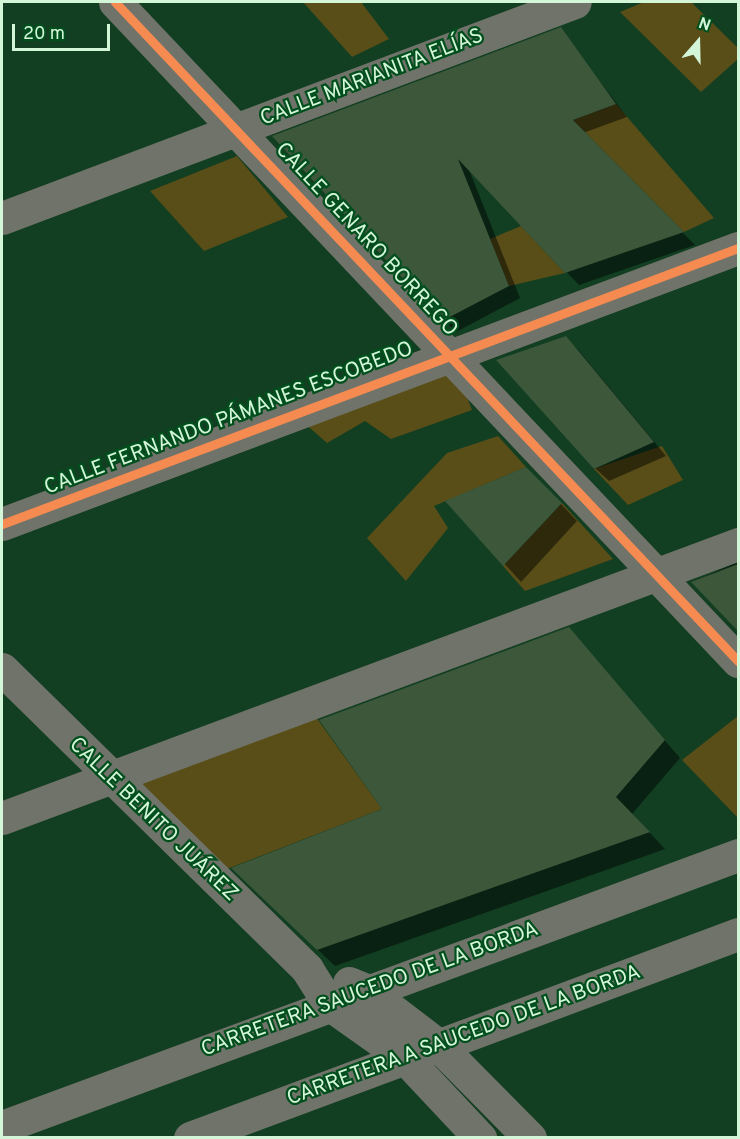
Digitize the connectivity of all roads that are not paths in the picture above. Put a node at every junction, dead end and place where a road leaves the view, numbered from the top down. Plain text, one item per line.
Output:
1 (115, 2) edge
2 (575, 2) edge
3 (236, 129) junction
4 (2, 218) edge
5 (738, 248) edge
6 (451, 356) junction
7 (2, 524) edge
8 (738, 544) edge
9 (657, 574) junction
10 (738, 661) edge
11 (2, 669) edge
12 (110, 780) junction
13 (2, 818) edge
14 (738, 855) edge
15 (738, 934) edge
16 (307, 969) junction
17 (366, 990) junction
18 (329, 1004) junction
19 (438, 1045) junction
20 (405, 1058) junction
21 (2, 1127) edge
22 (190, 1137) edge
23 (480, 1137) edge
24 (530, 1137) edge

1 - 3 street, CALLE GENARO BORREGO
2 - 3 street, CALLE MARIANITA ELÍAS
3 - 4 street, CALLE MARIANITA ELÍAS
3 - 6 street, CALLE GENARO BORREGO
5 - 6 street, CALLE FERNANDO PÁMANES ESCOBEDO
6 - 7 street, CALLE FERNANDO PÁMANES ESCOBEDO
6 - 9 street, CALLE GENARO BORREGO
8 - 9 street
9 - 10 street, CALLE GENARO BORREGO
9 - 12 street
11 - 12 street, CALLE BENITO JUÁREZ
12 - 13 street
12 - 16 street, CALLE BENITO JUÁREZ
14 - 17 street, CARRETERA SAUCEDO DE LA BORDA
15 - 19 street, CARRETERA A SAUCEDO DE LA BORDA
16 - 17 street, CALLE BENITO JUÁREZ
16 - 18 street, CALLE BENITO JUÁREZ
17 - 18 street, CARRETERA SAUCEDO DE LA BORDA
17 - 19 street, CALLE BENITO JUÁREZ
18 - 20 street
18 - 21 street, CARRETERA SAUCEDO DE LA BORDA
19 - 20 street, CARRETERA A SAUCEDO DE LA BORDA
19 - 24 street, CALLE BENITO JUÁREZ
20 - 22 street, CARRETERA A SAUCEDO DE LA BORDA
20 - 23 street

